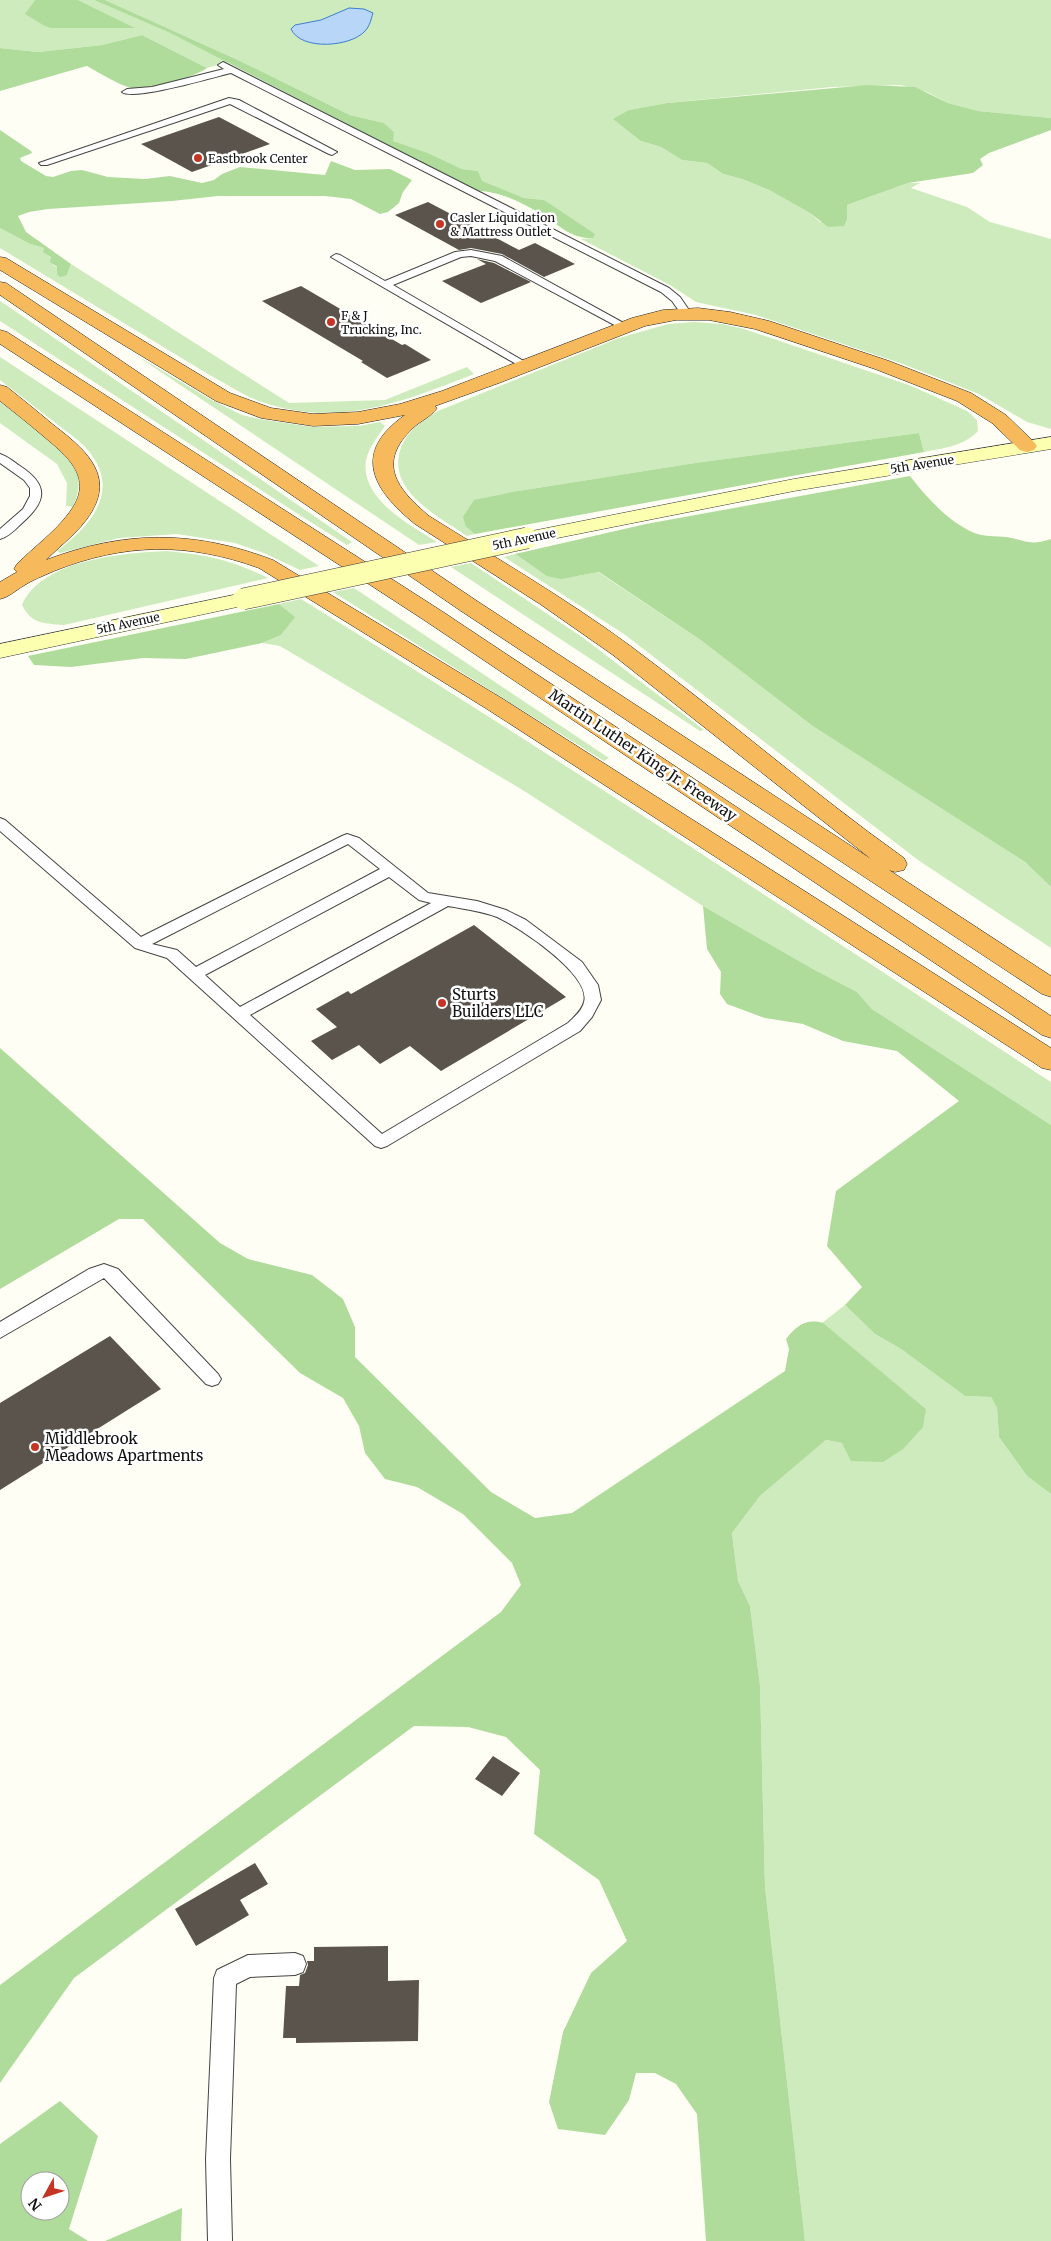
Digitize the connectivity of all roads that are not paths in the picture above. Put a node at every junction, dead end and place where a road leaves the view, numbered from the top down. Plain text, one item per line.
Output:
1 (127, 92) dead end
2 (298, 111) junction
3 (272, 120) junction
4 (332, 152) dead end
5 (44, 163) dead end
6 (336, 257) dead end
7 (0, 262) edge
8 (384, 285) junction
9 (0, 287) edge
10 (686, 313) junction
11 (624, 326) junction
12 (0, 336) edge
13 (523, 365) junction
14 (0, 391) edge
15 (443, 398) junction
16 (1051, 443) edge
17 (1027, 446) junction
18 (0, 458) edge
19 (0, 535) edge
20 (8, 586) edge
21 (0, 650) edge
22 (0, 823) edge
23 (390, 870) junction
24 (444, 902) junction
25 (140, 944) junction
26 (1051, 969) edge
27 (194, 974) junction
28 (1051, 988) edge
29 (239, 1014) junction
30 (1051, 1029) edge
31 (1051, 1061) edge
32 (0, 1331) edge
33 (212, 1378) dead end
34 (295, 1964) dead end
35 (220, 2241) edge

1 - 2 lane
2 - 3 lane
2 - 10 lane
3 - 4 lane
3 - 5 lane
6 - 8 lane
7 - 15 highway
8 - 11 lane
8 - 13 lane
9 - 28 highway, Martin Luther King Jr. Freeway
10 - 11 highway
10 - 17 highway
11 - 13 highway
12 - 30 highway, Martin Luther King Jr. Freeway
13 - 15 highway
14 - 20 highway
15 - 26 highway
16 - 17 street, 5th Avenue
17 - 21 street, 5th Avenue, bridge
18 - 19 lane
20 - 31 highway
22 - 25 lane
23 - 24 lane
23 - 25 lane
23 - 27 lane
24 - 29 lane
24 - 29 lane
25 - 27 lane
27 - 29 lane
32 - 33 lane
34 - 35 lane

